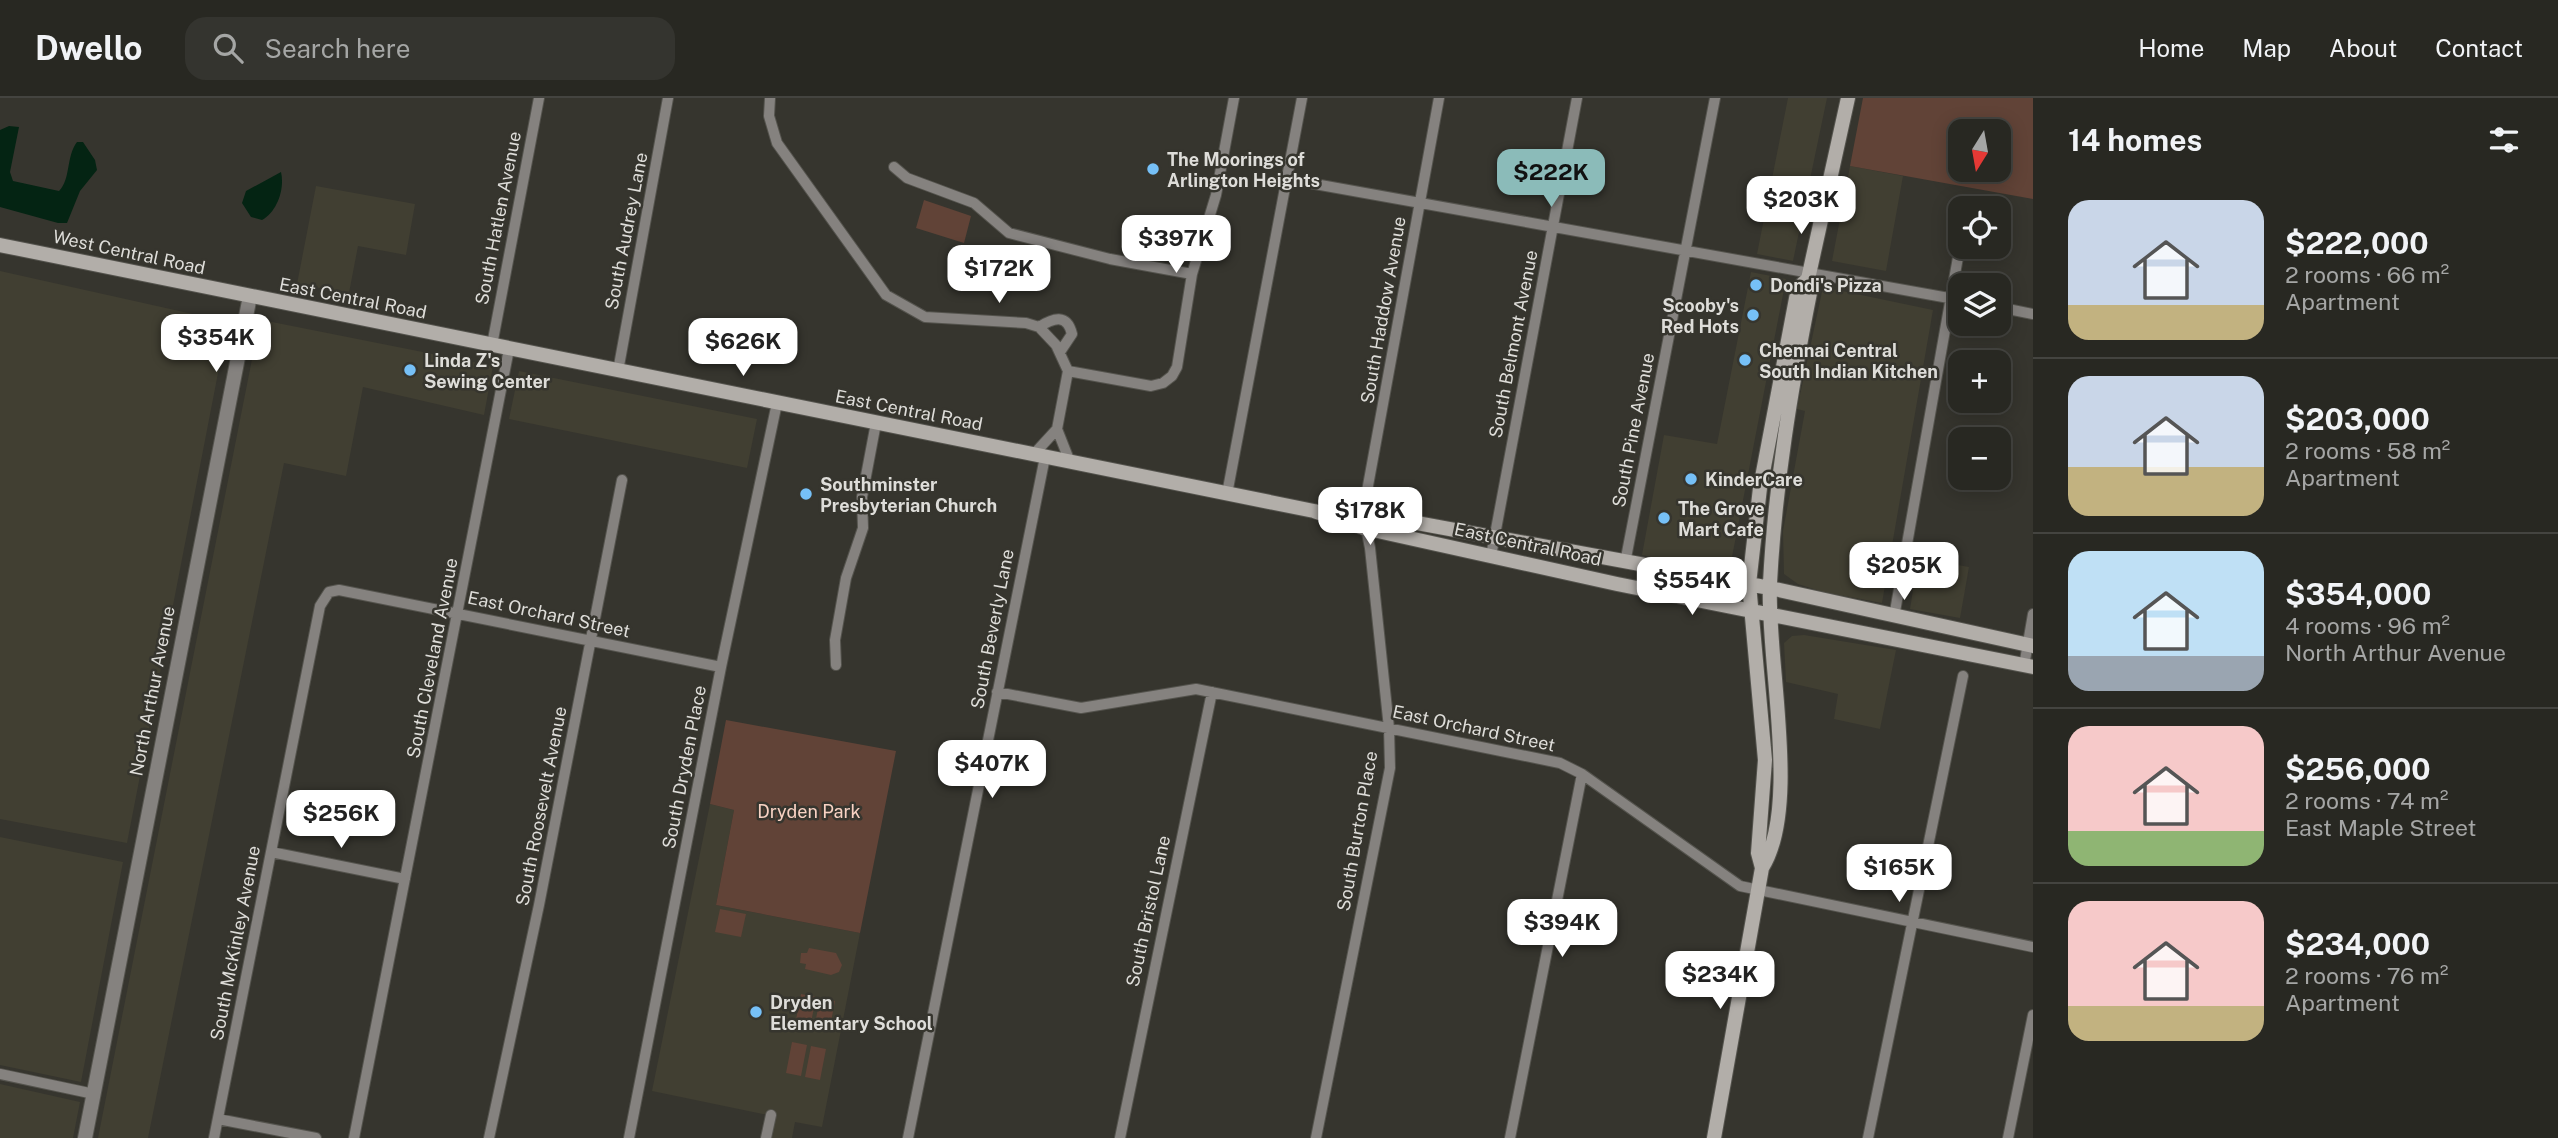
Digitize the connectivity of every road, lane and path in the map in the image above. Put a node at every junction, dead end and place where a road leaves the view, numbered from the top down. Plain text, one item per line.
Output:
1 (539, 98) edge
2 (668, 98) edge
3 (770, 98) edge
4 (1234, 98) edge
5 (1301, 98) edge
6 (1439, 98) edge
7 (1577, 98) edge
8 (1715, 98) edge
9 (1848, 98) edge
10 (894, 167) dead end
11 (1287, 179) junction
12 (1420, 202) junction
13 (1554, 226) junction
14 (0, 245) edge
15 (1686, 249) junction
16 (1192, 274) junction
17 (1809, 276) junction
18 (250, 296) junction
19 (1948, 299) edge
20 (2011, 310) edge
21 (2033, 314) edge
22 (1039, 327) junction
23 (1948, 336) edge
24 (492, 345) junction
25 (509, 349) junction
26 (1060, 352) junction
27 (618, 371) junction
28 (1068, 371) junction
29 (777, 403) junction
30 (876, 423) junction
31 (1057, 429) junction
32 (1040, 455) junction
33 (1070, 462) junction
34 (622, 480) dead end
35 (1227, 494) junction
36 (1364, 520) junction
37 (1494, 538) junction
38 (1491, 556) junction
39 (1625, 563) junction
40 (1749, 584) junction
41 (1770, 588) junction
42 (329, 592) joint
43 (1750, 611) junction
44 (459, 613) junction
45 (2033, 614) edge
46 (1771, 615) junction
47 (1894, 617) junction
48 (592, 641) junction
49 (2030, 646) edge
50 (836, 665) dead end
51 (721, 667) junction
52 (2030, 667) edge
53 (1963, 676) dead end
54 (997, 692) junction
55 (1212, 692) junction
56 (1389, 728) junction
57 (1582, 774) junction
58 (271, 852) junction
59 (1762, 868) junction
60 (405, 879) junction
61 (1759, 890) junction
62 (1912, 923) junction
63 (2033, 947) edge
64 (2033, 1015) edge
65 (0, 1074) edge
66 (94, 1094) junction
67 (771, 1115) dead end
68 (218, 1119) junction
69 (85, 1138) edge
70 (214, 1138) edge
71 (316, 1138) edge
72 (354, 1138) edge
73 (488, 1138) edge
74 (629, 1138) edge
75 (766, 1138) edge
76 (908, 1138) edge
77 (1120, 1138) edge
78 (1316, 1138) edge
79 (1510, 1138) edge
80 (1714, 1138) edge
81 (1868, 1138) edge
82 (2008, 1138) edge

1 - 24 street, South Hatlen Avenue
2 - 27 street, South Audrey Lane
3 - 22 street
4 - 16 street
5 - 11 street
6 - 12 street, South Haddow Avenue
7 - 13 street, South Belmont Avenue
8 - 15 street, South Pine Avenue
9 - 17 main road
10 - 16 street
11 - 12 street
11 - 35 street
12 - 13 street
12 - 36 street, South Haddow Avenue
13 - 15 street
13 - 37 street, South Belmont Avenue
14 - 18 main road, West Central Road
15 - 17 street
15 - 39 street, South Pine Avenue
16 - 28 street
17 - 19 street
17 - 40 main road
17 - 41 main road
18 - 24 main road, East Central Road
18 - 66 street, North Arthur Avenue
20 - 21 street
22 - 26 street
22 - 26 street
23 - 47 street
24 - 25 main road, East Central Road
25 - 27 main road, East Central Road
25 - 44 street, South Cleveland Avenue
26 - 28 street
27 - 29 main road, East Central Road
28 - 31 street
29 - 30 main road, East Central Road
29 - 51 street, South Dryden Place
30 - 32 main road, East Central Road
30 - 50 street
31 - 32 street
31 - 33 street
32 - 33 main road, East Central Road
32 - 54 street, South Beverly Lane
33 - 35 main road, East Central Road
34 - 48 street, South Roosevelt Avenue
35 - 36 main road, East Central Road
36 - 37 main road, East Central Road
36 - 38 main road, East Central Road
36 - 56 street, South Burton Place
37 - 38 street, South Belmont Avenue
37 - 39 main road, East Central Road
38 - 43 main road, East Central Road
39 - 40 main road, East Central Road
40 - 41 main road, East Central Road
40 - 43 main road
41 - 46 main road
41 - 47 main road, East Central Road
42 - 44 street, East Orchard Street
42 - 58 street, South McKinley Avenue
43 - 46 main road, East Central Road
43 - 59 main road
44 - 48 street, East Orchard Street
44 - 60 street, South Cleveland Avenue
45 - 49 street
46 - 52 main road, East Central Road
46 - 59 main road
47 - 49 main road, East Central Road
48 - 51 street, East Orchard Street
48 - 73 street, South Roosevelt Avenue
49 - 52 street
51 - 74 street, South Dryden Place
53 - 62 street
54 - 55 street, East Orchard Street
54 - 76 street, South Beverly Lane
55 - 56 street, East Orchard Street
55 - 77 street, South Bristol Lane
56 - 57 street, East Orchard Street
56 - 78 street, South Burton Place
57 - 61 street, East Orchard Street
57 - 79 street
58 - 60 street
58 - 68 street, South McKinley Avenue
59 - 61 main road
60 - 72 street, South Cleveland Avenue
61 - 62 street, East Orchard Street
61 - 80 main road
62 - 63 street, East Orchard Street
62 - 81 street
64 - 82 street
65 - 66 street
66 - 69 street, North Arthur Avenue
67 - 75 street
68 - 70 street, South McKinley Avenue
68 - 71 street

